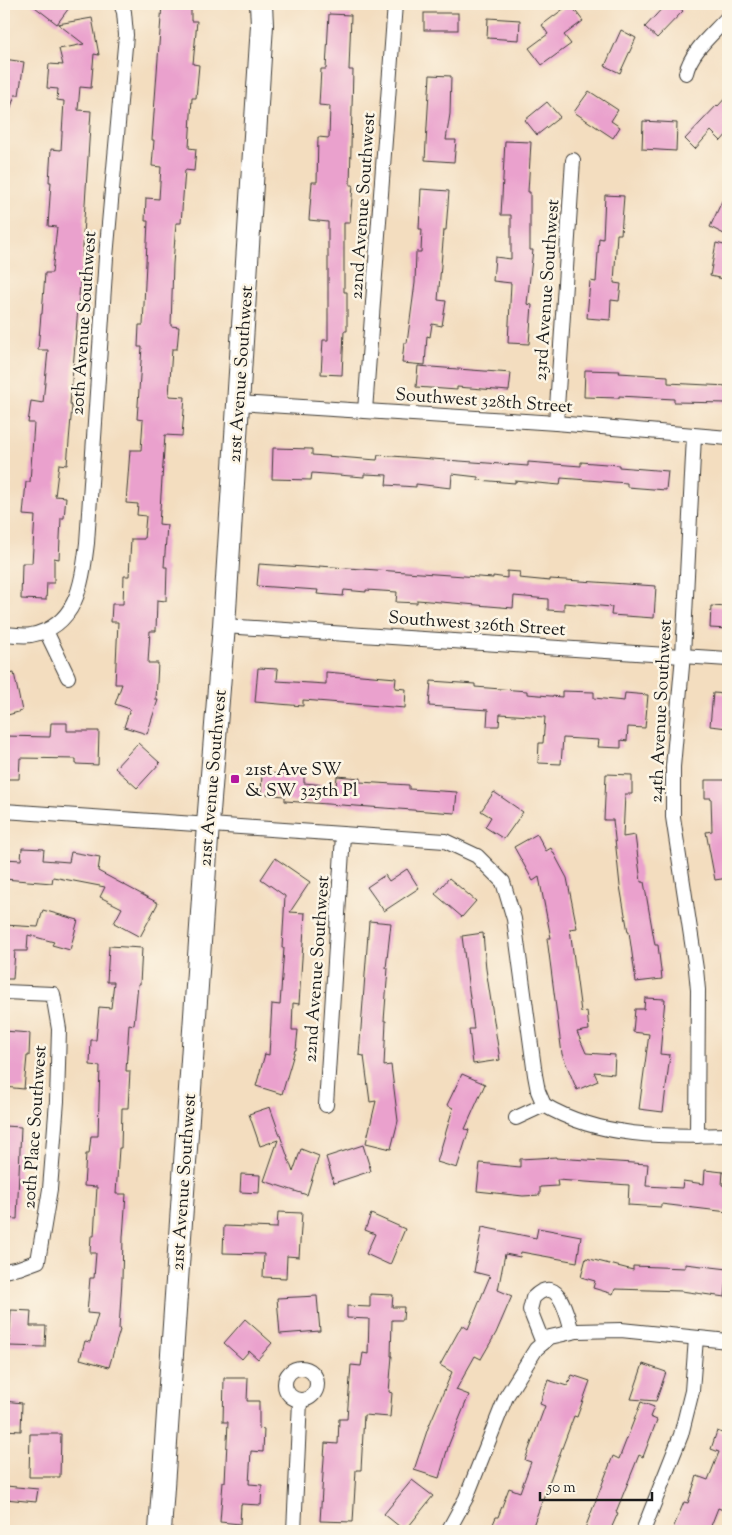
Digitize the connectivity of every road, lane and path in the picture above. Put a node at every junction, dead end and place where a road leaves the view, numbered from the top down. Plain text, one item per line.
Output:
1 (121, 4) edge
2 (396, 4) edge
3 (263, 11) edge
4 (728, 17) edge
5 (686, 73) dead end
6 (573, 160) dead end
7 (238, 403) junction
8 (365, 411) junction
9 (556, 423) junction
10 (694, 436) junction
11 (728, 438) edge
12 (224, 626) junction
13 (46, 631) junction
14 (4, 634) edge
15 (683, 655) junction
16 (728, 659) edge
17 (68, 677) dead end
18 (4, 810) edge
19 (208, 824) junction
20 (343, 835) junction
21 (4, 992) edge
22 (326, 1105) dead end
23 (544, 1105) junction
24 (516, 1118) dead end
25 (728, 1135) edge
26 (697, 1136) junction
27 (4, 1271) edge
28 (572, 1332) junction
29 (696, 1338) junction
30 (546, 1340) junction
31 (728, 1340) edge
32 (300, 1401) dead end
33 (160, 1531) edge
34 (294, 1531) edge
35 (448, 1531) edge
36 (643, 1531) edge

1 - 13 street, 20th Avenue Southwest
2 - 8 street, 22nd Avenue Southwest
3 - 7 main road, 21st Avenue Southwest
4 - 5 street
6 - 9 street, 23rd Avenue Southwest
7 - 8 street, Southwest 328th Street
7 - 12 main road, 21st Avenue Southwest
8 - 9 street, Southwest 328th Street
9 - 10 street, Southwest 328th Street
10 - 11 street, Southwest 328th Street
10 - 15 street, 24th Avenue Southwest
12 - 15 street, Southwest 326th Street
12 - 19 main road, 21st Avenue Southwest
13 - 14 street
13 - 17 street
15 - 16 street, Southwest 326th Street
15 - 26 street, 24th Avenue Southwest
18 - 19 street
19 - 20 street
19 - 33 main road, 21st Avenue Southwest
20 - 22 street, 22nd Avenue Southwest
20 - 23 street
21 - 27 street, 20th Place Southwest
23 - 24 street
23 - 26 street
25 - 26 street
28 - 29 street
28 - 30 street
28 - 30 street
29 - 31 street
29 - 36 street
30 - 35 street
32 - 34 street

